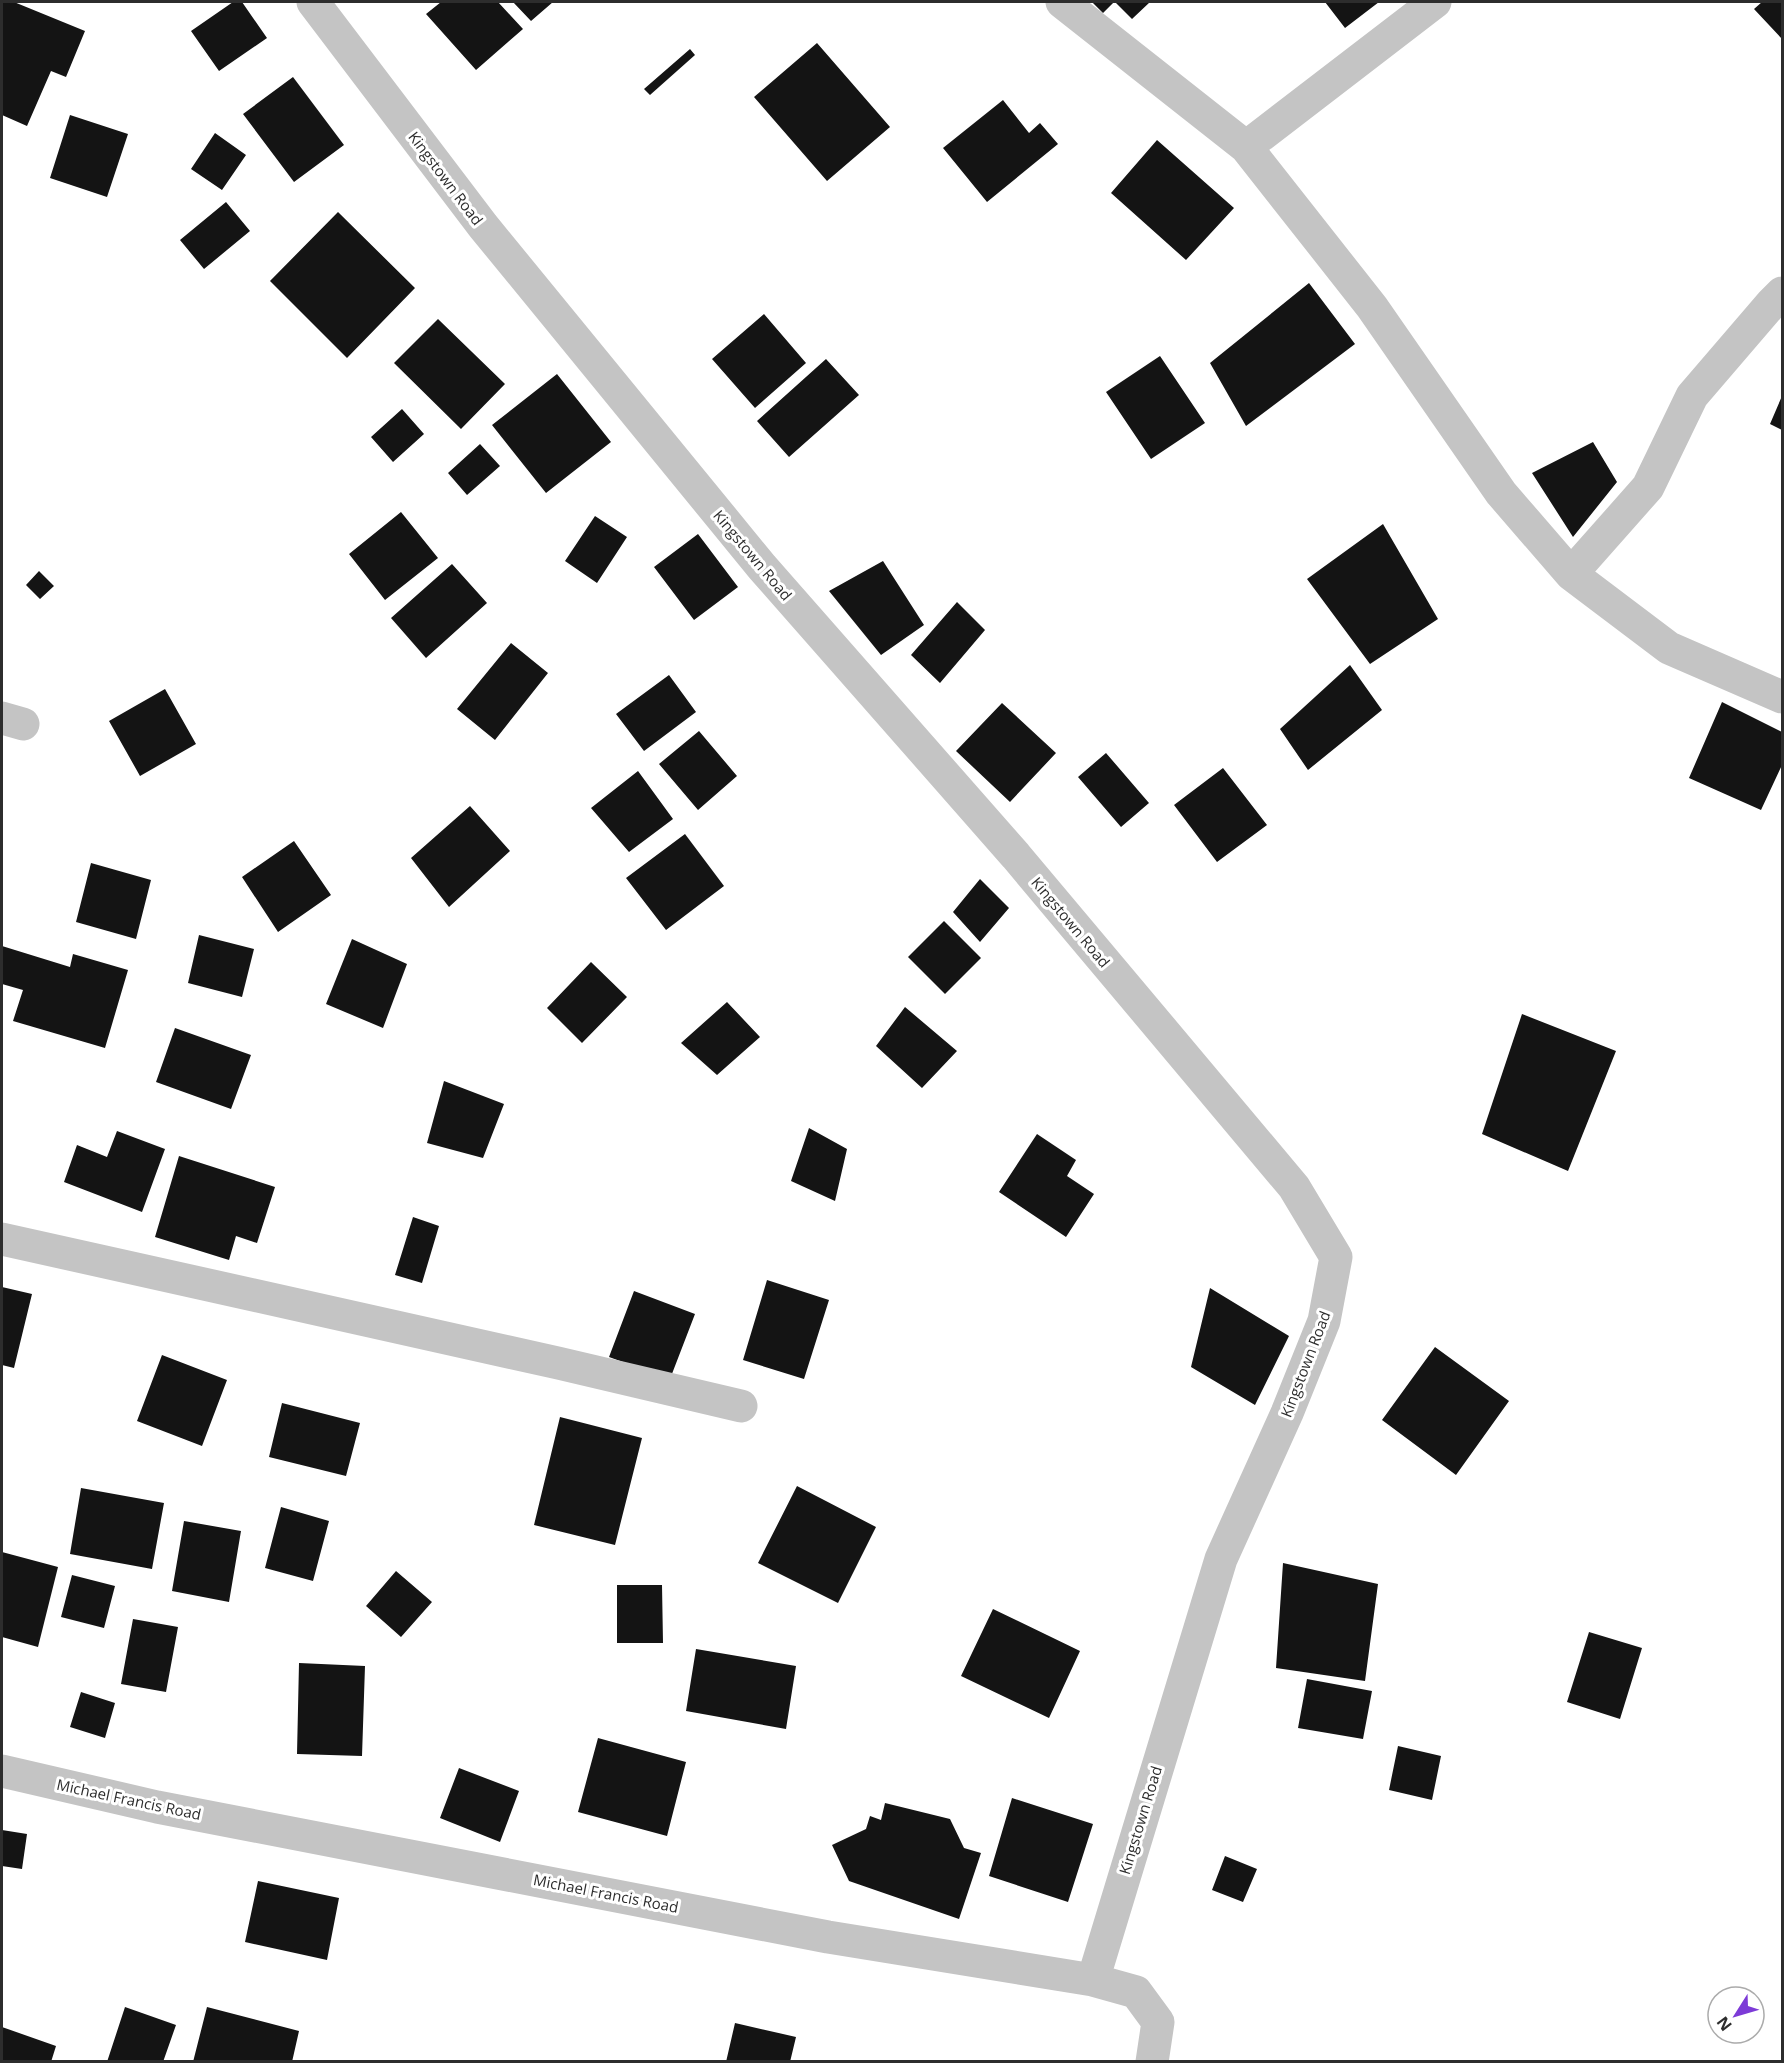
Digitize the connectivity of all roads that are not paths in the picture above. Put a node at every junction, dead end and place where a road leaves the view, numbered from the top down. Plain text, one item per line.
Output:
1 (313, 2) edge
2 (1062, 2) edge
3 (1436, 2) edge
4 (1246, 147) junction
5 (1782, 292) edge
6 (1571, 574) junction
7 (1782, 697) edge
8 (2, 1239) edge
9 (741, 1406) dead end
10 (2, 1771) edge
11 (1093, 1980) junction
12 (1152, 2061) edge

1 - 11 street, Kingstown Road
2 - 4 street
3 - 4 street
4 - 6 street
5 - 6 street
6 - 7 street
8 - 9 street
10 - 11 street, Michael Francis Road
11 - 12 street, Michael Francis Road

